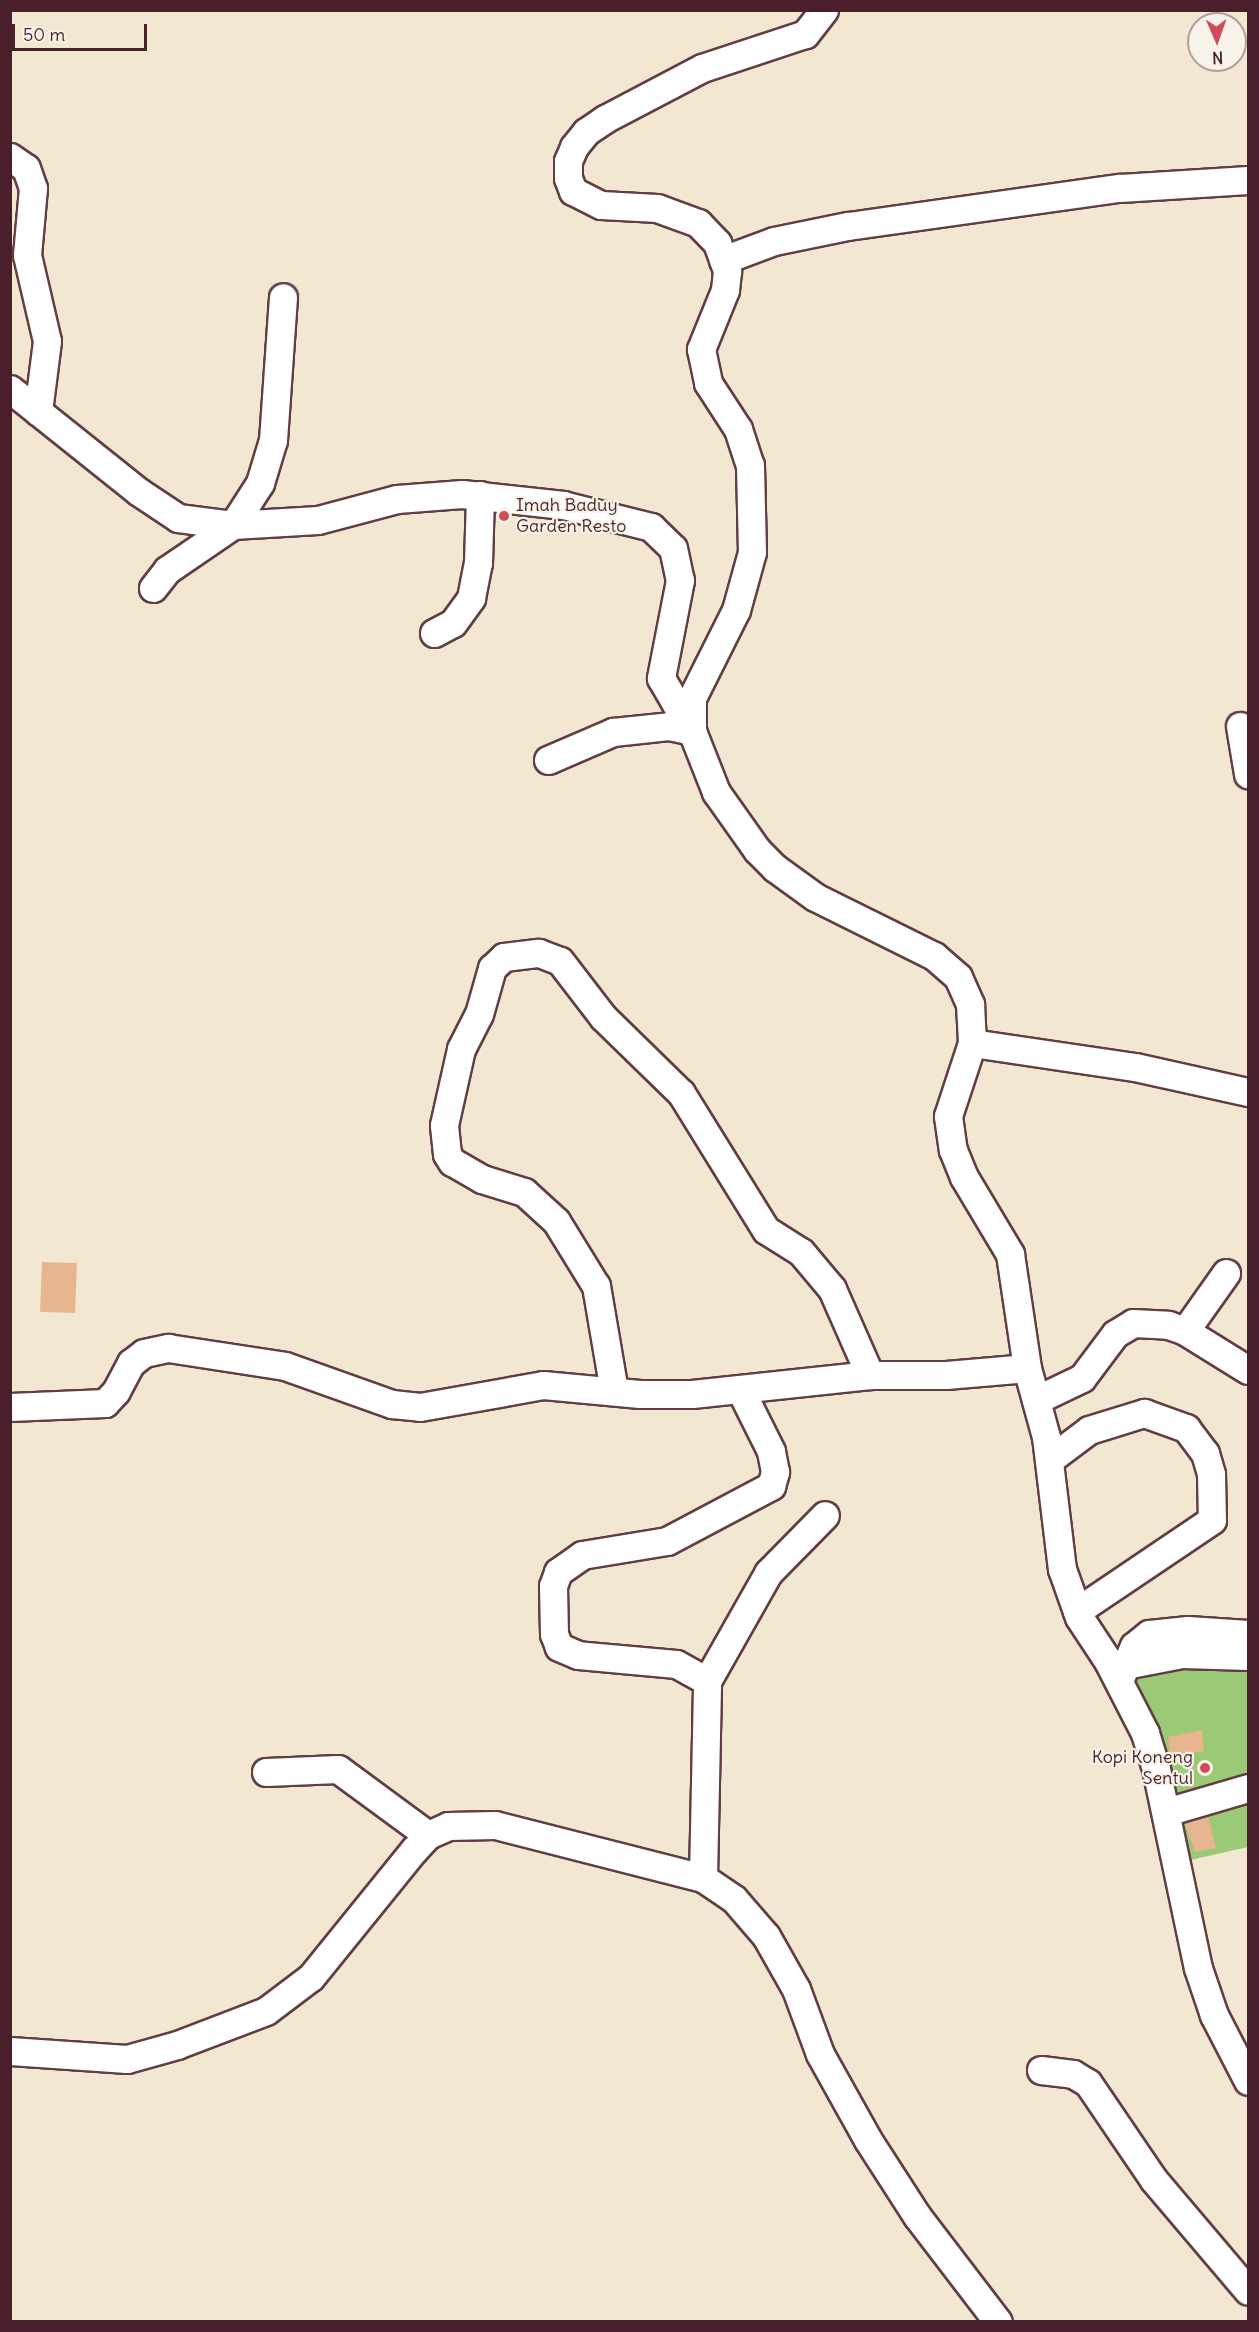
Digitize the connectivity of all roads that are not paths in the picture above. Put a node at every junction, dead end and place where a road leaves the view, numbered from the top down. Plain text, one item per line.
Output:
1 (824, 10) edge
2 (10, 157) edge
3 (1248, 180) edge
4 (723, 261) junction
5 (284, 297) dead end
6 (10, 389) edge
7 (38, 411) junction
8 (480, 495) junction
9 (233, 525) junction
10 (153, 588) dead end
11 (434, 633) dead end
12 (690, 722) junction
13 (1240, 726) dead end
14 (548, 760) dead end
15 (1248, 774) edge
16 (972, 1043) junction
17 (1248, 1092) edge
18 (1226, 1273) dead end
19 (1185, 1331) junction
20 (1027, 1368) junction
21 (1248, 1370) edge
22 (870, 1375) junction
23 (740, 1389) junction
24 (614, 1391) junction
25 (1036, 1400) junction
26 (10, 1407) edge
27 (1048, 1460) junction
28 (825, 1515) dead end
29 (1077, 1611) junction
30 (1248, 1634) edge
31 (1248, 1656) edge
32 (1122, 1673) junction
33 (707, 1681) junction
34 (266, 1772) dead end
35 (1248, 1788) edge
36 (1166, 1812) junction
37 (428, 1835) junction
38 (704, 1878) junction
39 (10, 2051) edge
40 (1041, 2070) dead end
41 (1248, 2080) edge
42 (1248, 2291) edge
43 (998, 2322) edge

1 - 4 street
2 - 7 street
3 - 4 street
4 - 12 street
5 - 9 street
6 - 7 street
7 - 9 street
8 - 9 street
8 - 11 street
8 - 12 street
9 - 10 street
12 - 14 street
12 - 16 street
13 - 15 street
16 - 17 street
16 - 20 street
18 - 19 street
19 - 21 street
19 - 25 street
20 - 22 street
20 - 25 street
22 - 23 street
22 - 24 street
23 - 24 street
23 - 33 street
24 - 26 street
25 - 27 street
27 - 29 street
27 - 29 street
28 - 33 street
29 - 32 street
30 - 32 street
31 - 32 street
32 - 36 street
33 - 38 street
34 - 37 street
35 - 36 street
36 - 41 street
37 - 38 street
37 - 39 street
38 - 43 street
40 - 42 street

